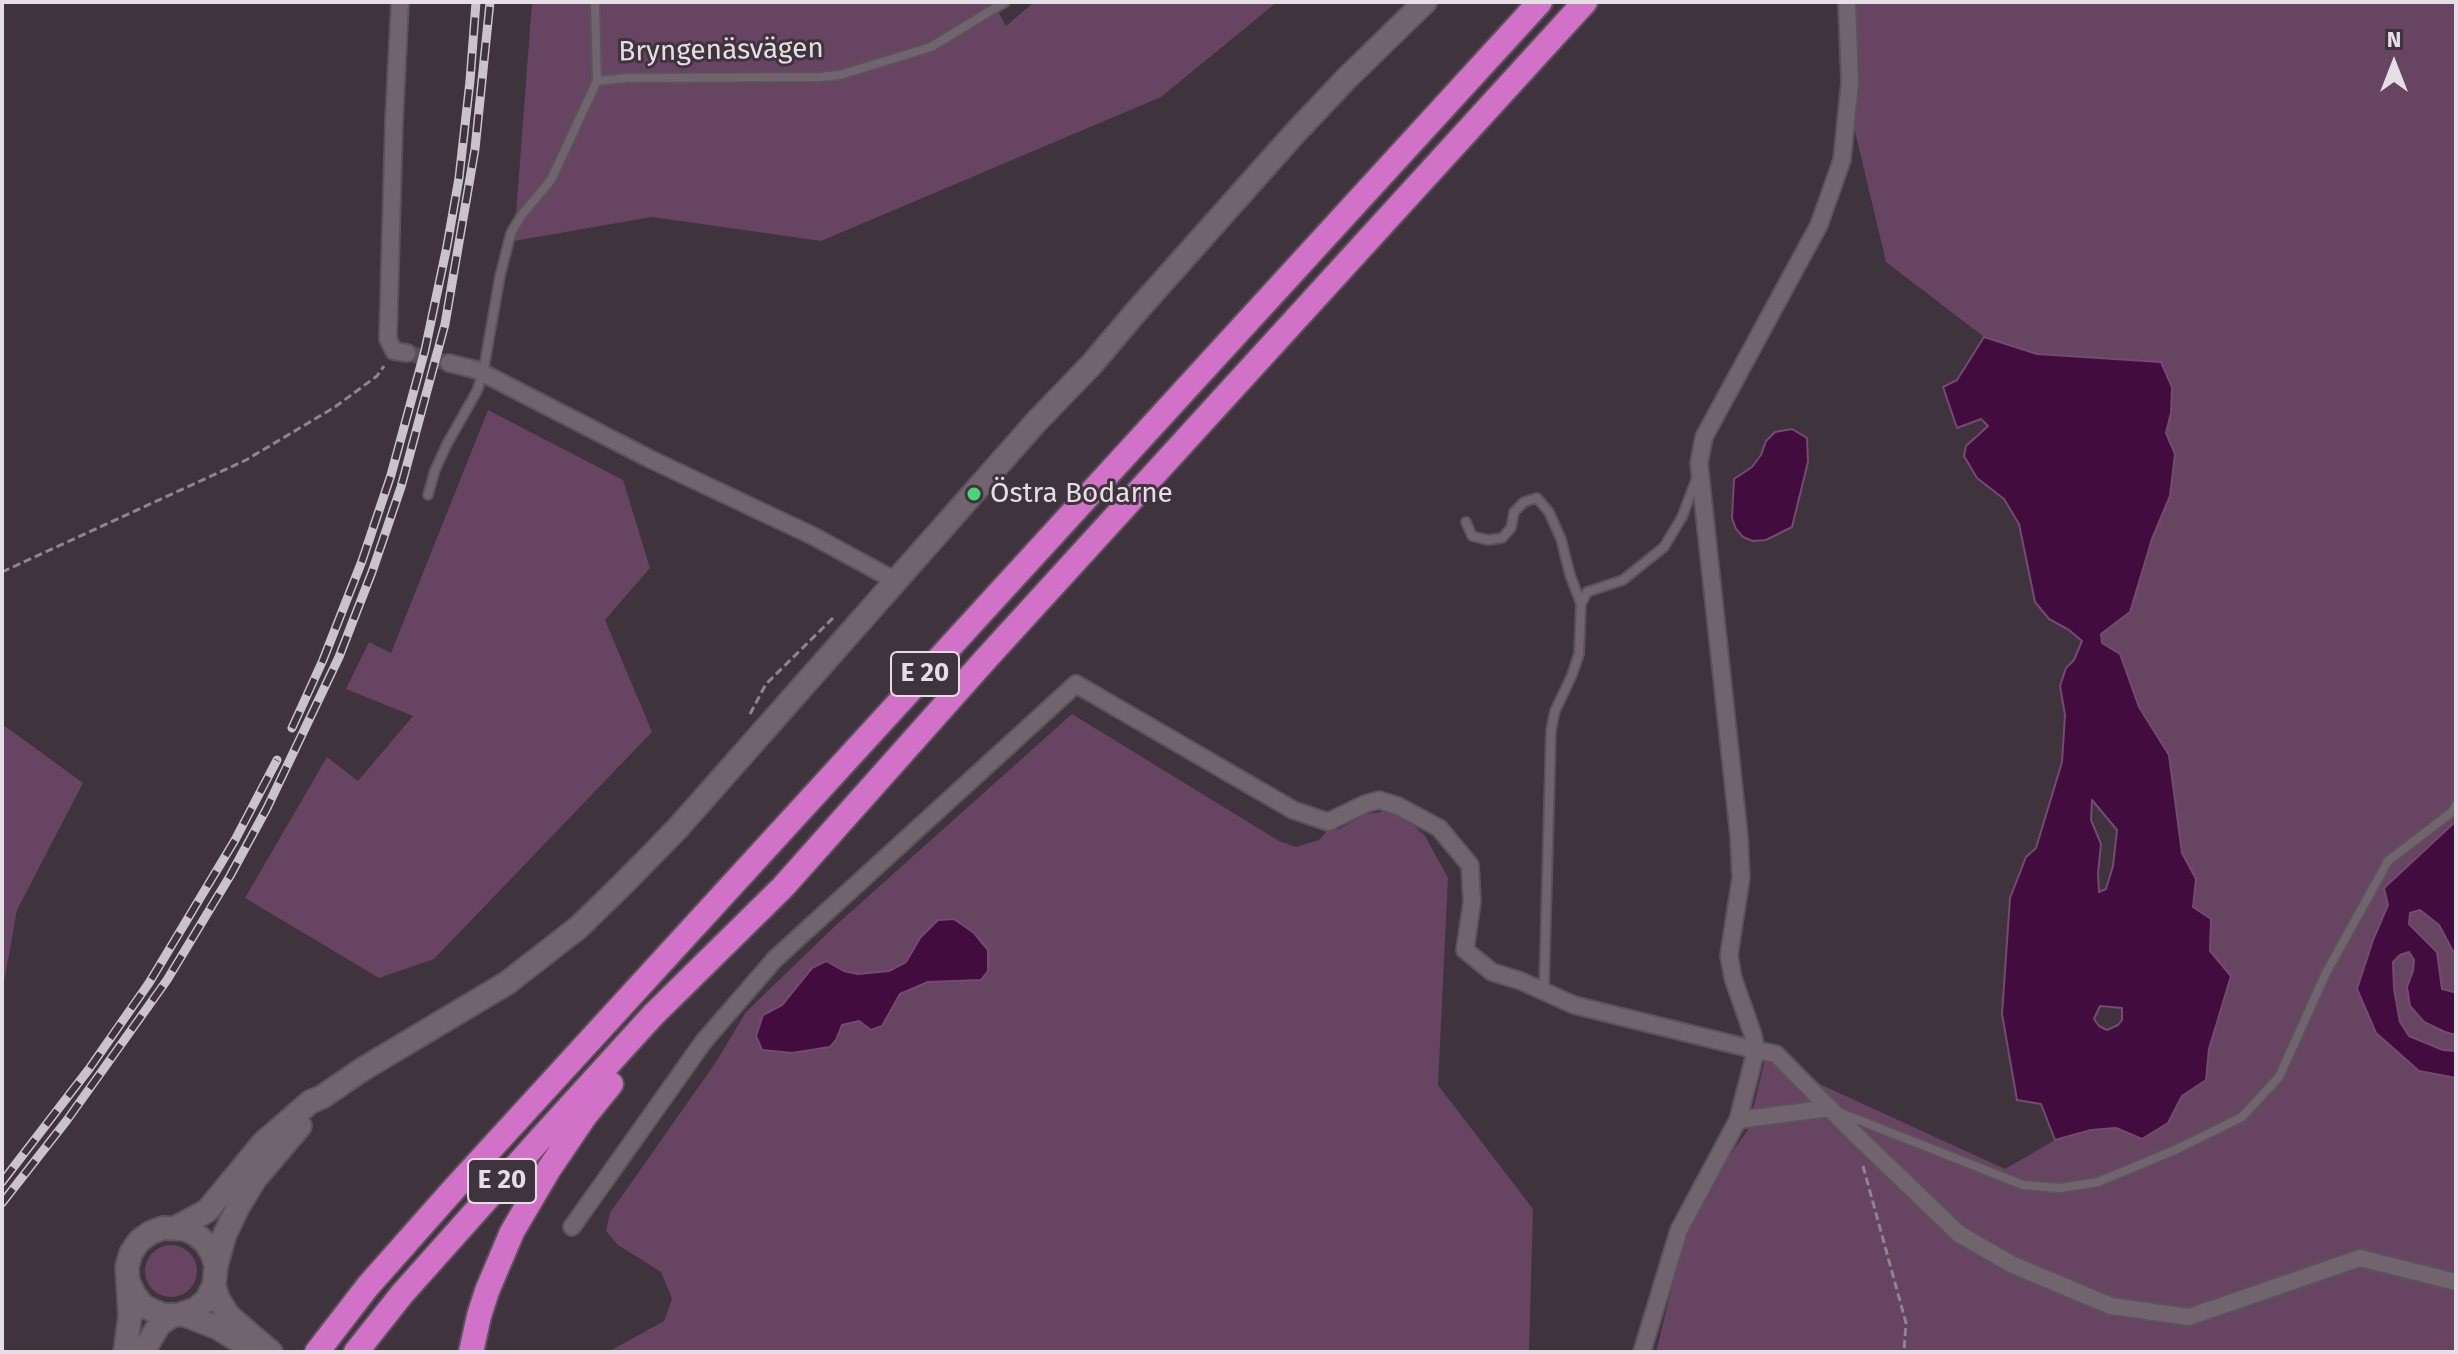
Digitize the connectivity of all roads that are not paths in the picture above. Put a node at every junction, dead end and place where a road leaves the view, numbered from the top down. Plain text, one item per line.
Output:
1 (400, 2) edge
2 (595, 2) edge
3 (1005, 2) edge
4 (1425, 2) edge
5 (1540, 2) edge
6 (1585, 2) edge
7 (1847, 2) edge
8 (597, 81) junction
9 (400, 352) road end
10 (449, 363) tunnel mouth
11 (483, 373) junction
12 (1699, 469) junction
13 (428, 495) dead end
14 (1466, 522) dead end
15 (896, 581) junction
16 (1581, 604) junction
17 (2456, 805) edge
18 (1544, 991) junction
19 (653, 1015) junction
20 (1756, 1050) junction
21 (322, 1097) junction
22 (1830, 1108) junction
23 (1738, 1120) junction
24 (177, 1227) junction
25 (572, 1227) dead end
26 (215, 1276) junction
27 (128, 1281) junction
28 (2456, 1282) edge
29 (176, 1315) junction
30 (261, 1350) edge
31 (125, 1352) edge
32 (143, 1352) edge
33 (317, 1352) edge
34 (356, 1352) edge
35 (471, 1352) edge
36 (1642, 1352) edge

1 - 9 street
2 - 8 lane
3 - 8 lane, Bryngenäsvägen
4 - 15 street
5 - 33 highway, E 20
6 - 19 highway, E 20
7 - 12 street
8 - 11 lane, Bryngenäsvägen
10 - 11 street
11 - 13 lane, Bryngenäsvägen
11 - 15 street
12 - 16 lane
12 - 20 street
14 - 16 lane
15 - 21 street
16 - 18 lane
17 - 22 lane
18 - 20 street
18 - 25 street
19 - 34 highway, E 20
19 - 35 highway
20 - 22 street
20 - 23 street
21 - 24 street
21 - 26 street
22 - 23 street
22 - 28 street
23 - 36 street
24 - 26 street
24 - 27 street
26 - 29 street
26 - 30 street
27 - 29 street
27 - 31 street
29 - 30 street
29 - 32 street

